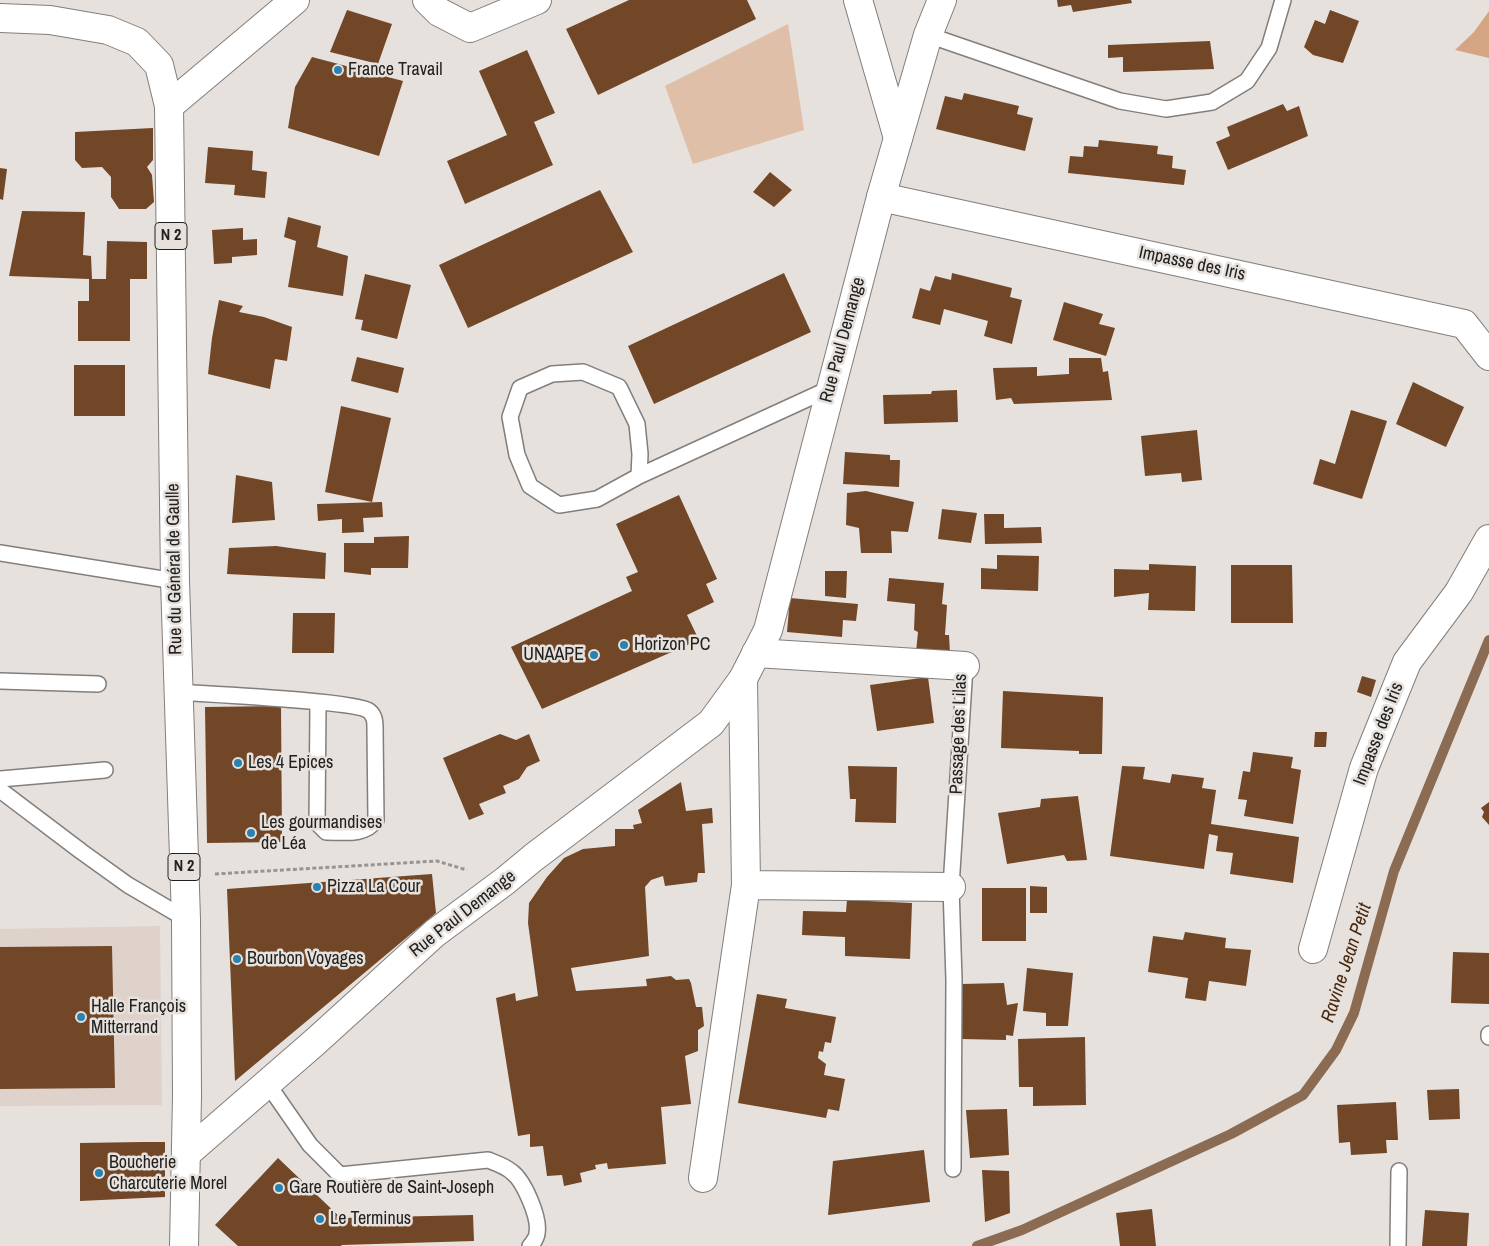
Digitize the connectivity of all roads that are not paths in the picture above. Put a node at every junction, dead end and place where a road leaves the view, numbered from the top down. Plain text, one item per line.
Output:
1 (295, 0) edge
2 (427, 0) edge
3 (537, 0) edge
4 (858, 0) edge
5 (942, 0) edge
6 (1283, 0) edge
7 (0, 18) edge
8 (928, 35) junction
9 (169, 106) junction
10 (898, 138) junction
11 (881, 197) junction
12 (1489, 356) edge
13 (831, 388) junction
14 (639, 476) junction
15 (1489, 540) edge
16 (0, 554) edge
17 (174, 581) junction
18 (756, 654) junction
19 (965, 666) joint
20 (743, 679) junction
21 (0, 681) edge
22 (98, 684) dead end
23 (177, 692) junction
24 (318, 702) junction
25 (105, 770) dead end
26 (0, 778) edge
27 (0, 790) edge
28 (746, 885) junction
29 (951, 887) junction
30 (186, 919) junction
31 (1313, 949) dead end
32 (267, 1083) junction
33 (186, 1154) junction
34 (953, 1169) dead end
35 (1399, 1171) dead end
36 (703, 1178) dead end
37 (184, 1246) edge
38 (530, 1246) edge
39 (1398, 1246) edge

1 - 9 street
2 - 3 street
4 - 10 street
5 - 8 street, Rue Paul Demange
6 - 8 lane
7 - 9 street, Rue du Général de Gaulle / N 2
8 - 10 street, Rue Paul Demange
9 - 17 street, Rue du Général de Gaulle / N 2
10 - 11 street, Rue Paul Demange
11 - 12 street, Impasse des Iris
11 - 13 street, Rue Paul Demange
13 - 14 lane
13 - 18 street, Rue Paul Demange
14 - 14 lane
15 - 31 street, Impasse des Iris
16 - 17 lane
17 - 23 street, Rue du Général de Gaulle / N 2
18 - 19 street, Passage des Lilas
18 - 20 street, Rue Paul Demange
19 - 29 lane, Passage des Lilas
20 - 28 street, Rue Paul Demange
20 - 32 street, Rue Paul Demange
21 - 22 lane
23 - 24 lane
23 - 30 street, Rue du Général de Gaulle / N 2
24 - 24 lane
25 - 26 lane
27 - 30 lane
28 - 29 street
28 - 36 street, Rue Paul Demange
29 - 34 lane, Passage des Lilas
30 - 33 street, Rue du Général de Gaulle / N 2
32 - 33 street, Rue Paul Demange
32 - 38 lane
33 - 37 street, Rue du Général de Gaulle / N 2
35 - 39 lane

